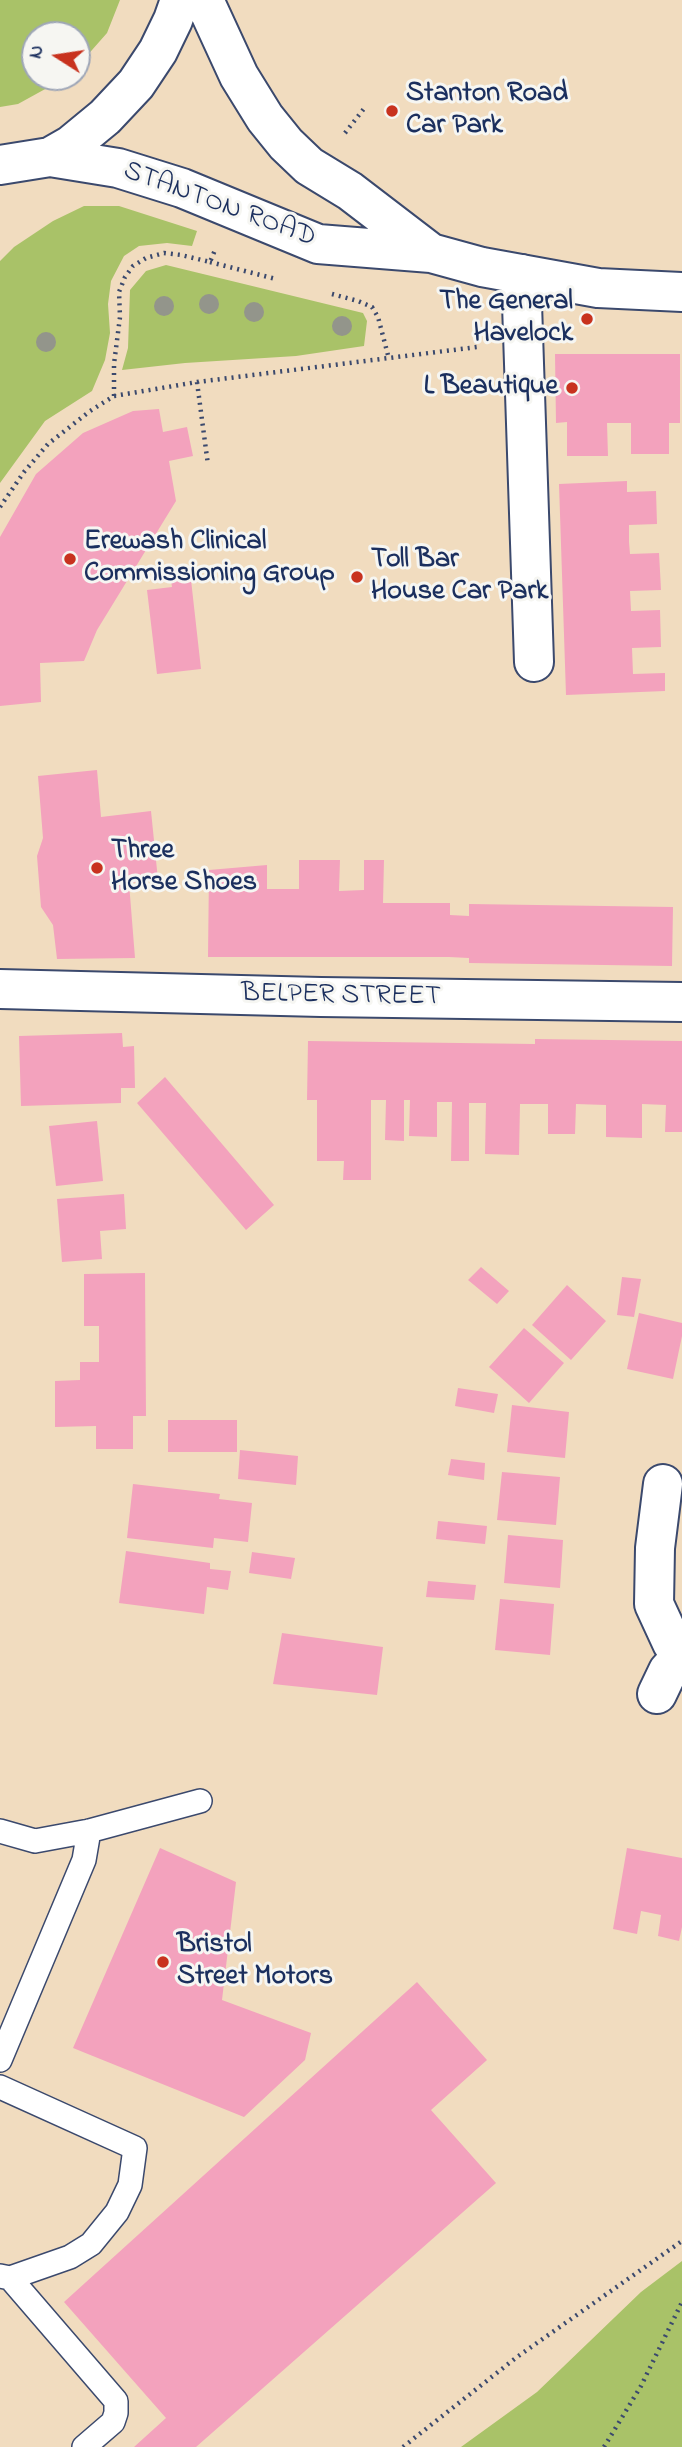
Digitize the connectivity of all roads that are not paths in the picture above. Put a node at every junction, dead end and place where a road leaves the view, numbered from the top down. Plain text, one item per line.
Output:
1 (180, 0) edge
2 (204, 0) edge
3 (50, 157) junction
4 (0, 165) edge
5 (431, 253) junction
6 (521, 275) junction
7 (682, 292) edge
8 (534, 662) dead end
9 (0, 989) edge
10 (682, 1002) edge
11 (663, 1484) dead end
12 (681, 1657) edge
13 (657, 1694) dead end
14 (200, 1801) dead end
15 (0, 1831) edge
16 (89, 1831) junction
17 (0, 2060) edge
18 (0, 2087) edge
19 (5, 2277) edge
20 (84, 2447) edge

1 - 3 street
2 - 5 street, STANTON ROAD
3 - 4 street
3 - 5 street, STANTON ROAD
5 - 6 street, STANTON ROAD
6 - 7 street, STANTON ROAD
6 - 8 street
9 - 10 street, BELPER STREET
11 - 12 street
12 - 13 street
14 - 16 lane
15 - 16 lane
16 - 17 lane
18 - 19 lane
19 - 20 lane

